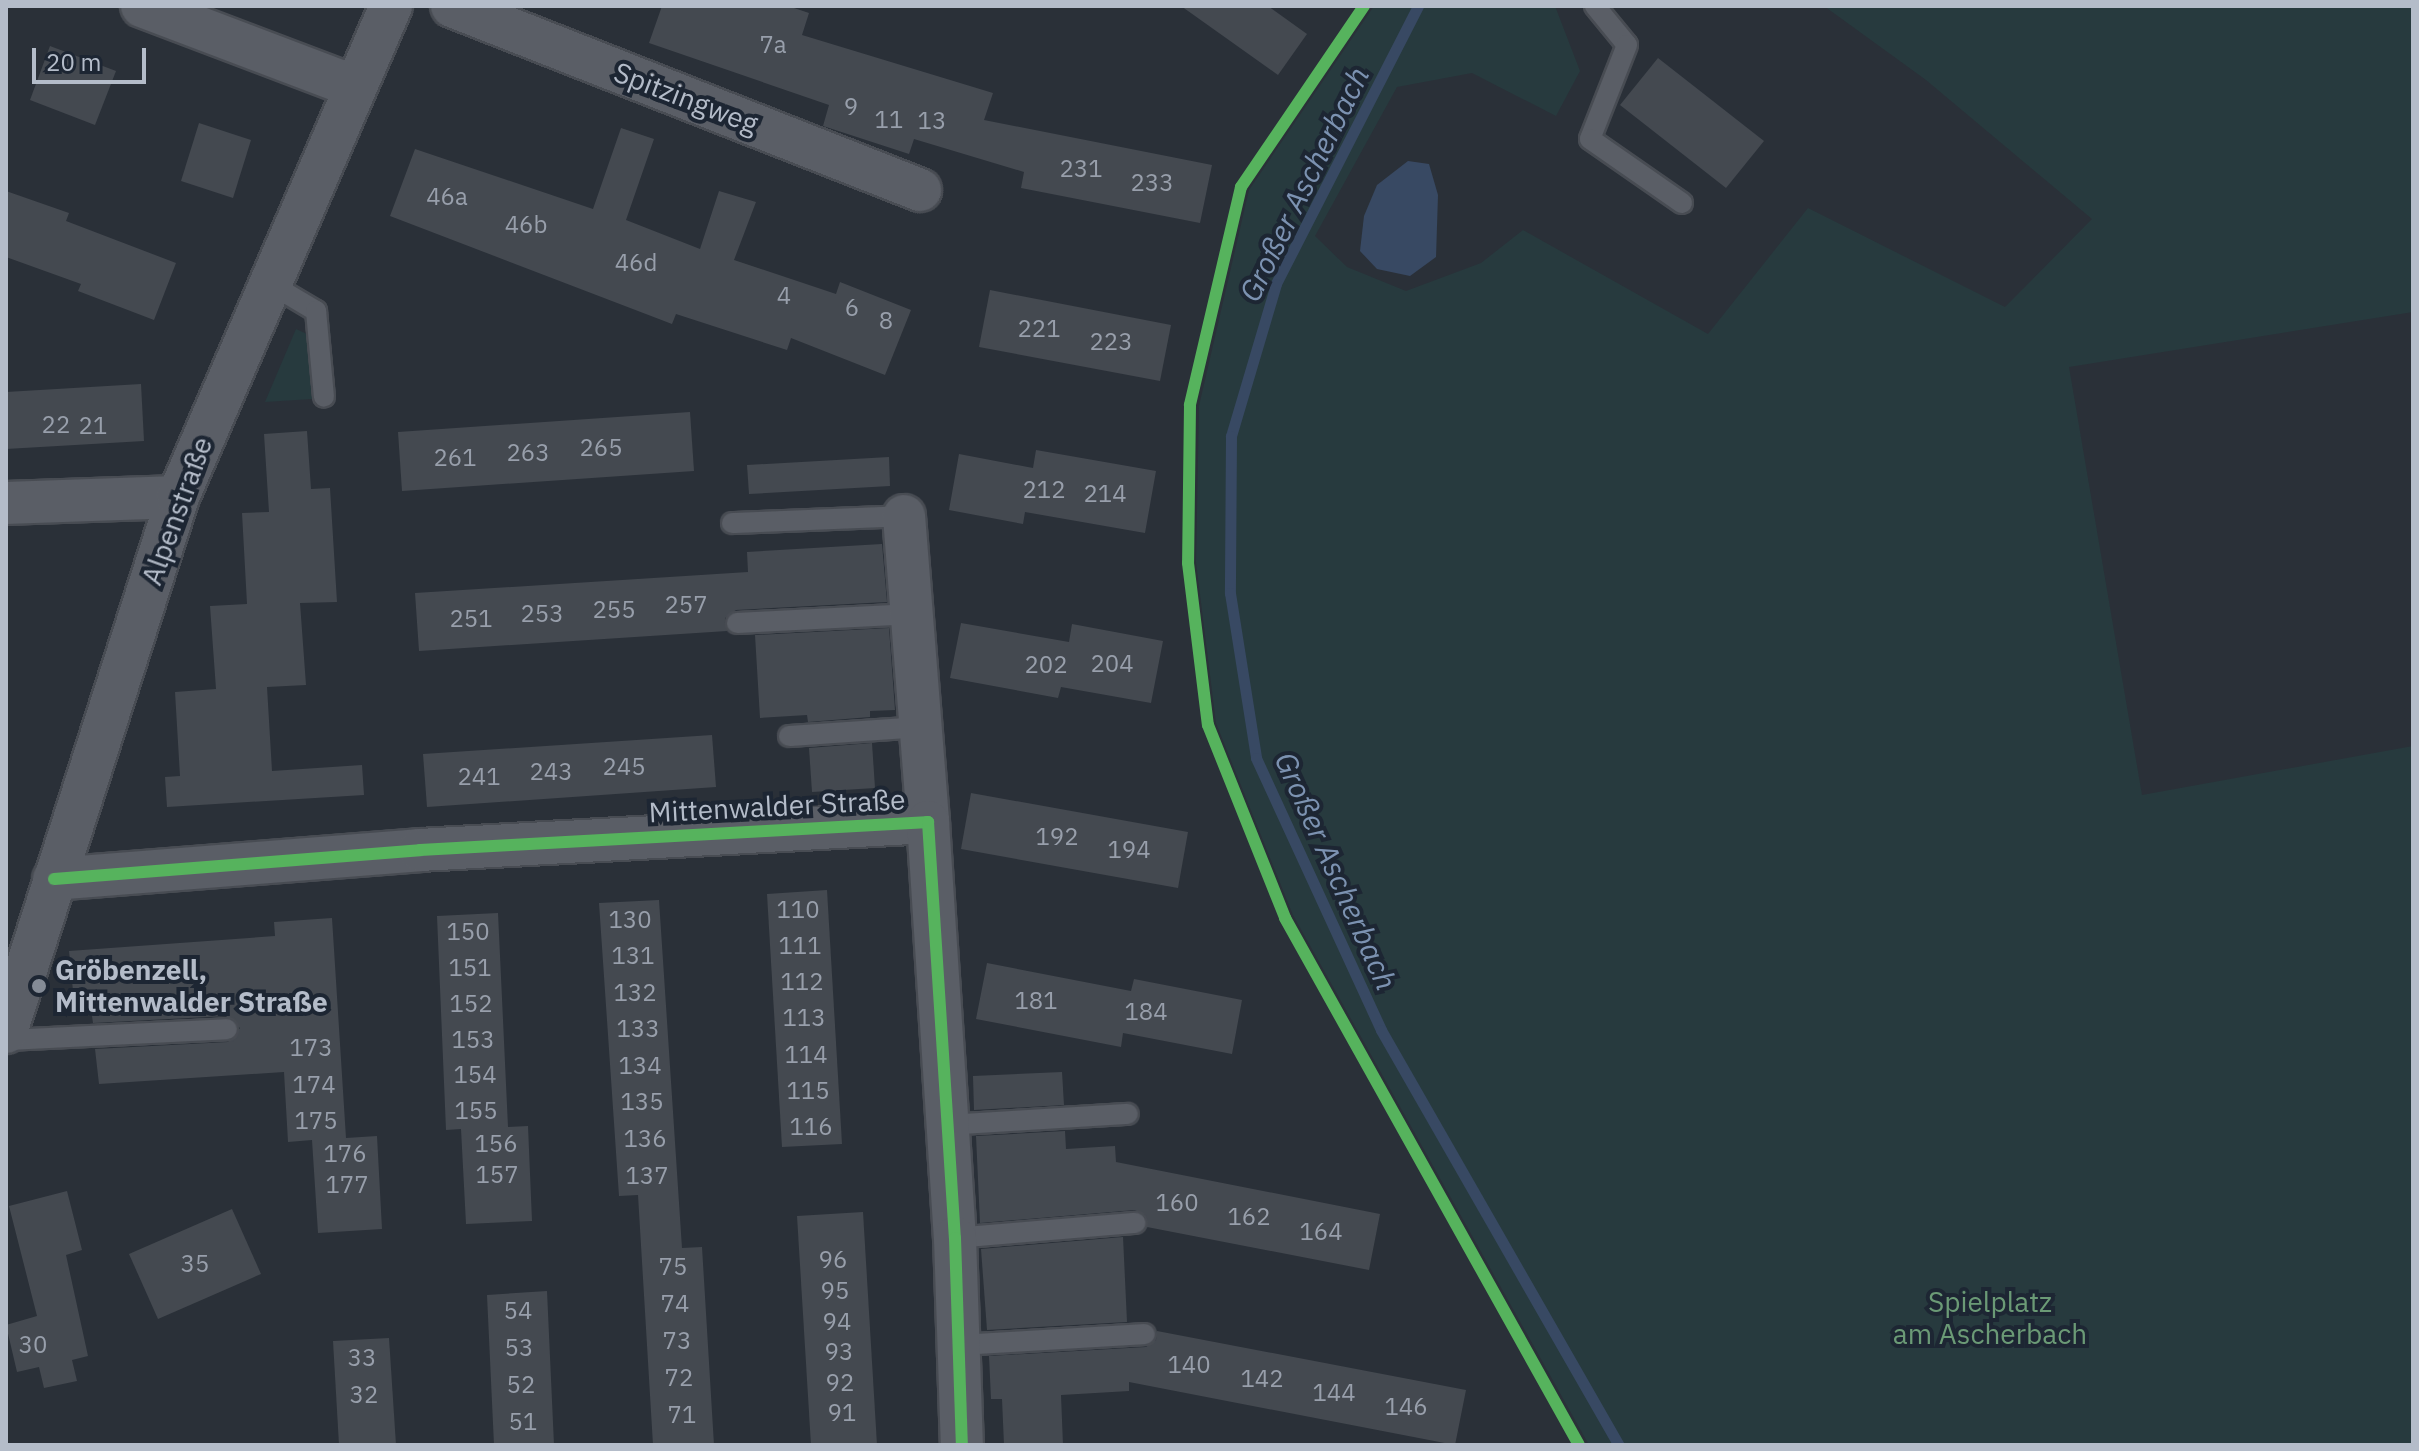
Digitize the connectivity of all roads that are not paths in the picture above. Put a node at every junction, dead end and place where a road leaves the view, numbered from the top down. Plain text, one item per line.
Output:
1 (142, 6) edge
2 (391, 6) edge
3 (452, 6) edge
4 (1595, 6) edge
5 (353, 86) junction
6 (920, 190) dead end
7 (1682, 203) dead end
8 (269, 283) junction
9 (324, 397) dead end
10 (178, 497) junction
11 (6, 503) edge
12 (904, 516) joint
13 (732, 523) dead end
14 (913, 614) junction
15 (737, 623) dead end
16 (922, 727) junction
17 (789, 736) dead end
18 (928, 822) junction
19 (54, 879) junction
20 (227, 1029) dead end
21 (6, 1032) edge
22 (6, 1040) edge
23 (1128, 1114) dead end
24 (946, 1125) junction
25 (1135, 1223) dead end
26 (955, 1238) junction
27 (1145, 1334) dead end
28 (961, 1345) junction
29 (962, 1445) edge

1 - 5 street
2 - 5 street, Alpenstraße
3 - 6 street, Spitzingweg
4 - 7 lane
5 - 8 street, Alpenstraße
8 - 9 lane
8 - 10 street, Alpenstraße
10 - 11 street
10 - 19 street, Alpenstraße
12 - 13 lane
12 - 14 street, Mittenwalder Straße
14 - 15 lane
14 - 16 street, Mittenwalder Straße
16 - 17 lane
16 - 18 street, Mittenwalder Straße
18 - 19 street, Mittenwalder Straße
18 - 24 street, Mittenwalder Straße
19 - 21 street, Alpenstraße
20 - 22 lane
23 - 24 lane
24 - 26 street, Mittenwalder Straße
25 - 26 lane
26 - 28 street, Mittenwalder Straße
27 - 28 lane
28 - 29 street, Mittenwalder Straße

